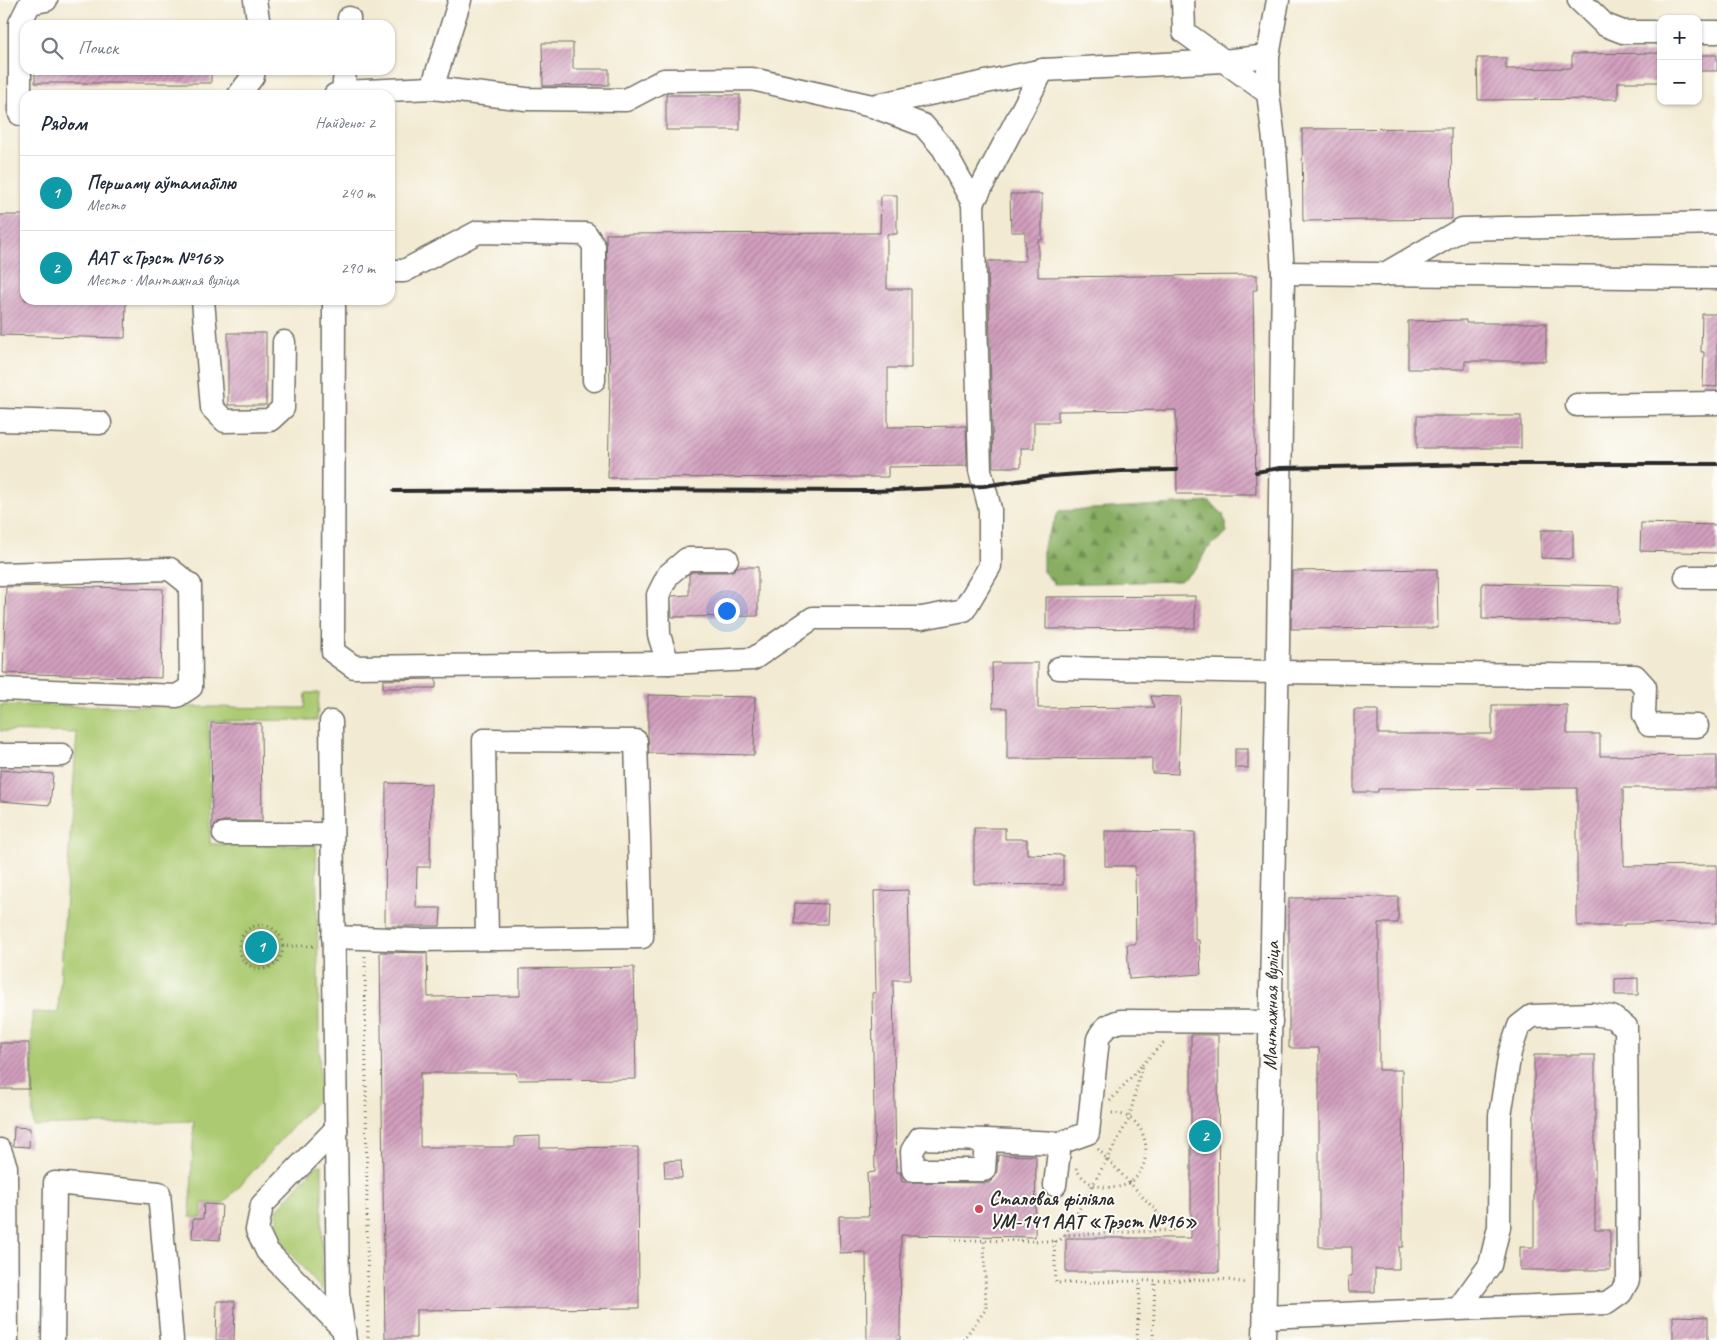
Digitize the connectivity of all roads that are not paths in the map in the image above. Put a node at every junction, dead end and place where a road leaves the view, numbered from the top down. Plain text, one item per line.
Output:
1 (46, 0) edge
2 (255, 0) edge
3 (460, 0) edge
4 (1182, 0) edge
5 (1278, 0) edge
6 (1579, 0) edge
7 (22, 20) edge
8 (258, 20) edge
9 (20, 23) edge
10 (1657, 32) edge
11 (1702, 32) edge
12 (1717, 32) edge
13 (1268, 56) junction
14 (1224, 61) junction
15 (1043, 70) junction
16 (253, 75) edge
17 (344, 75) edge
18 (432, 88) junction
19 (243, 90) edge
20 (342, 90) edge
21 (395, 90) edge
22 (1268, 93) junction
23 (872, 106) junction
24 (15, 115) edge
25 (973, 203) junction
26 (1717, 223) edge
27 (395, 271) edge
28 (1283, 273) junction
29 (1382, 275) junction
30 (1717, 278) edge
31 (203, 305) edge
32 (334, 305) edge
33 (284, 342) dead end
34 (594, 380) dead end
35 (1717, 403) edge
36 (1577, 405) dead end
37 (0, 420) edge
38 (100, 423) dead end
39 (727, 559) dead end
40 (0, 574) edge
41 (1686, 577) dead end
42 (1717, 577) edge
43 (668, 663) junction
44 (1059, 668) dead end
45 (1277, 672) junction
46 (0, 689) edge
47 (330, 722) dead end
48 (1697, 726) dead end
49 (0, 755) edge
50 (62, 755) dead end
51 (224, 834) dead end
52 (332, 834) junction
53 (487, 939) junction
54 (334, 941) junction
55 (1271, 1022) junction
56 (336, 1129) junction
57 (986, 1140) dead end
58 (1060, 1143) junction
59 (0, 1150) edge
60 (1055, 1185) dead end
61 (1458, 1309) junction
62 (1265, 1317) junction
63 (345, 1335) edge
64 (7, 1340) edge
65 (52, 1340) edge
66 (174, 1340) edge
67 (1264, 1340) edge

1 - 7 street
2 - 8 street
3 - 18 street
4 - 14 street
5 - 13 street, Мантажная вуліца
6 - 10 street
9 - 24 street
11 - 12 street
13 - 14 street
13 - 22 street, Мантажная вуліца
14 - 15 street
14 - 22 street
15 - 23 street
15 - 25 street
16 - 19 street
17 - 20 street
18 - 21 street
18 - 23 street
22 - 28 street, Мантажная вуліца
23 - 25 street
25 - 43 street
26 - 29 street
27 - 34 street
28 - 29 street
28 - 45 street, Мантажная вуліца
29 - 30 street
31 - 33 street
32 - 43 street
35 - 36 street
37 - 38 street
39 - 43 street
40 - 46 street
41 - 42 street
44 - 45 street
45 - 48 street
45 - 55 street, Мантажная вуліца
47 - 52 street
49 - 50 street
51 - 52 street
52 - 54 street
53 - 53 street
53 - 54 street
54 - 56 street
55 - 58 street
55 - 62 street, Мантажная вуліца
56 - 63 street
56 - 63 street
57 - 58 street
58 - 60 street
59 - 64 street
61 - 61 street
61 - 62 street
62 - 67 street, Мантажная вуліца
65 - 66 street

